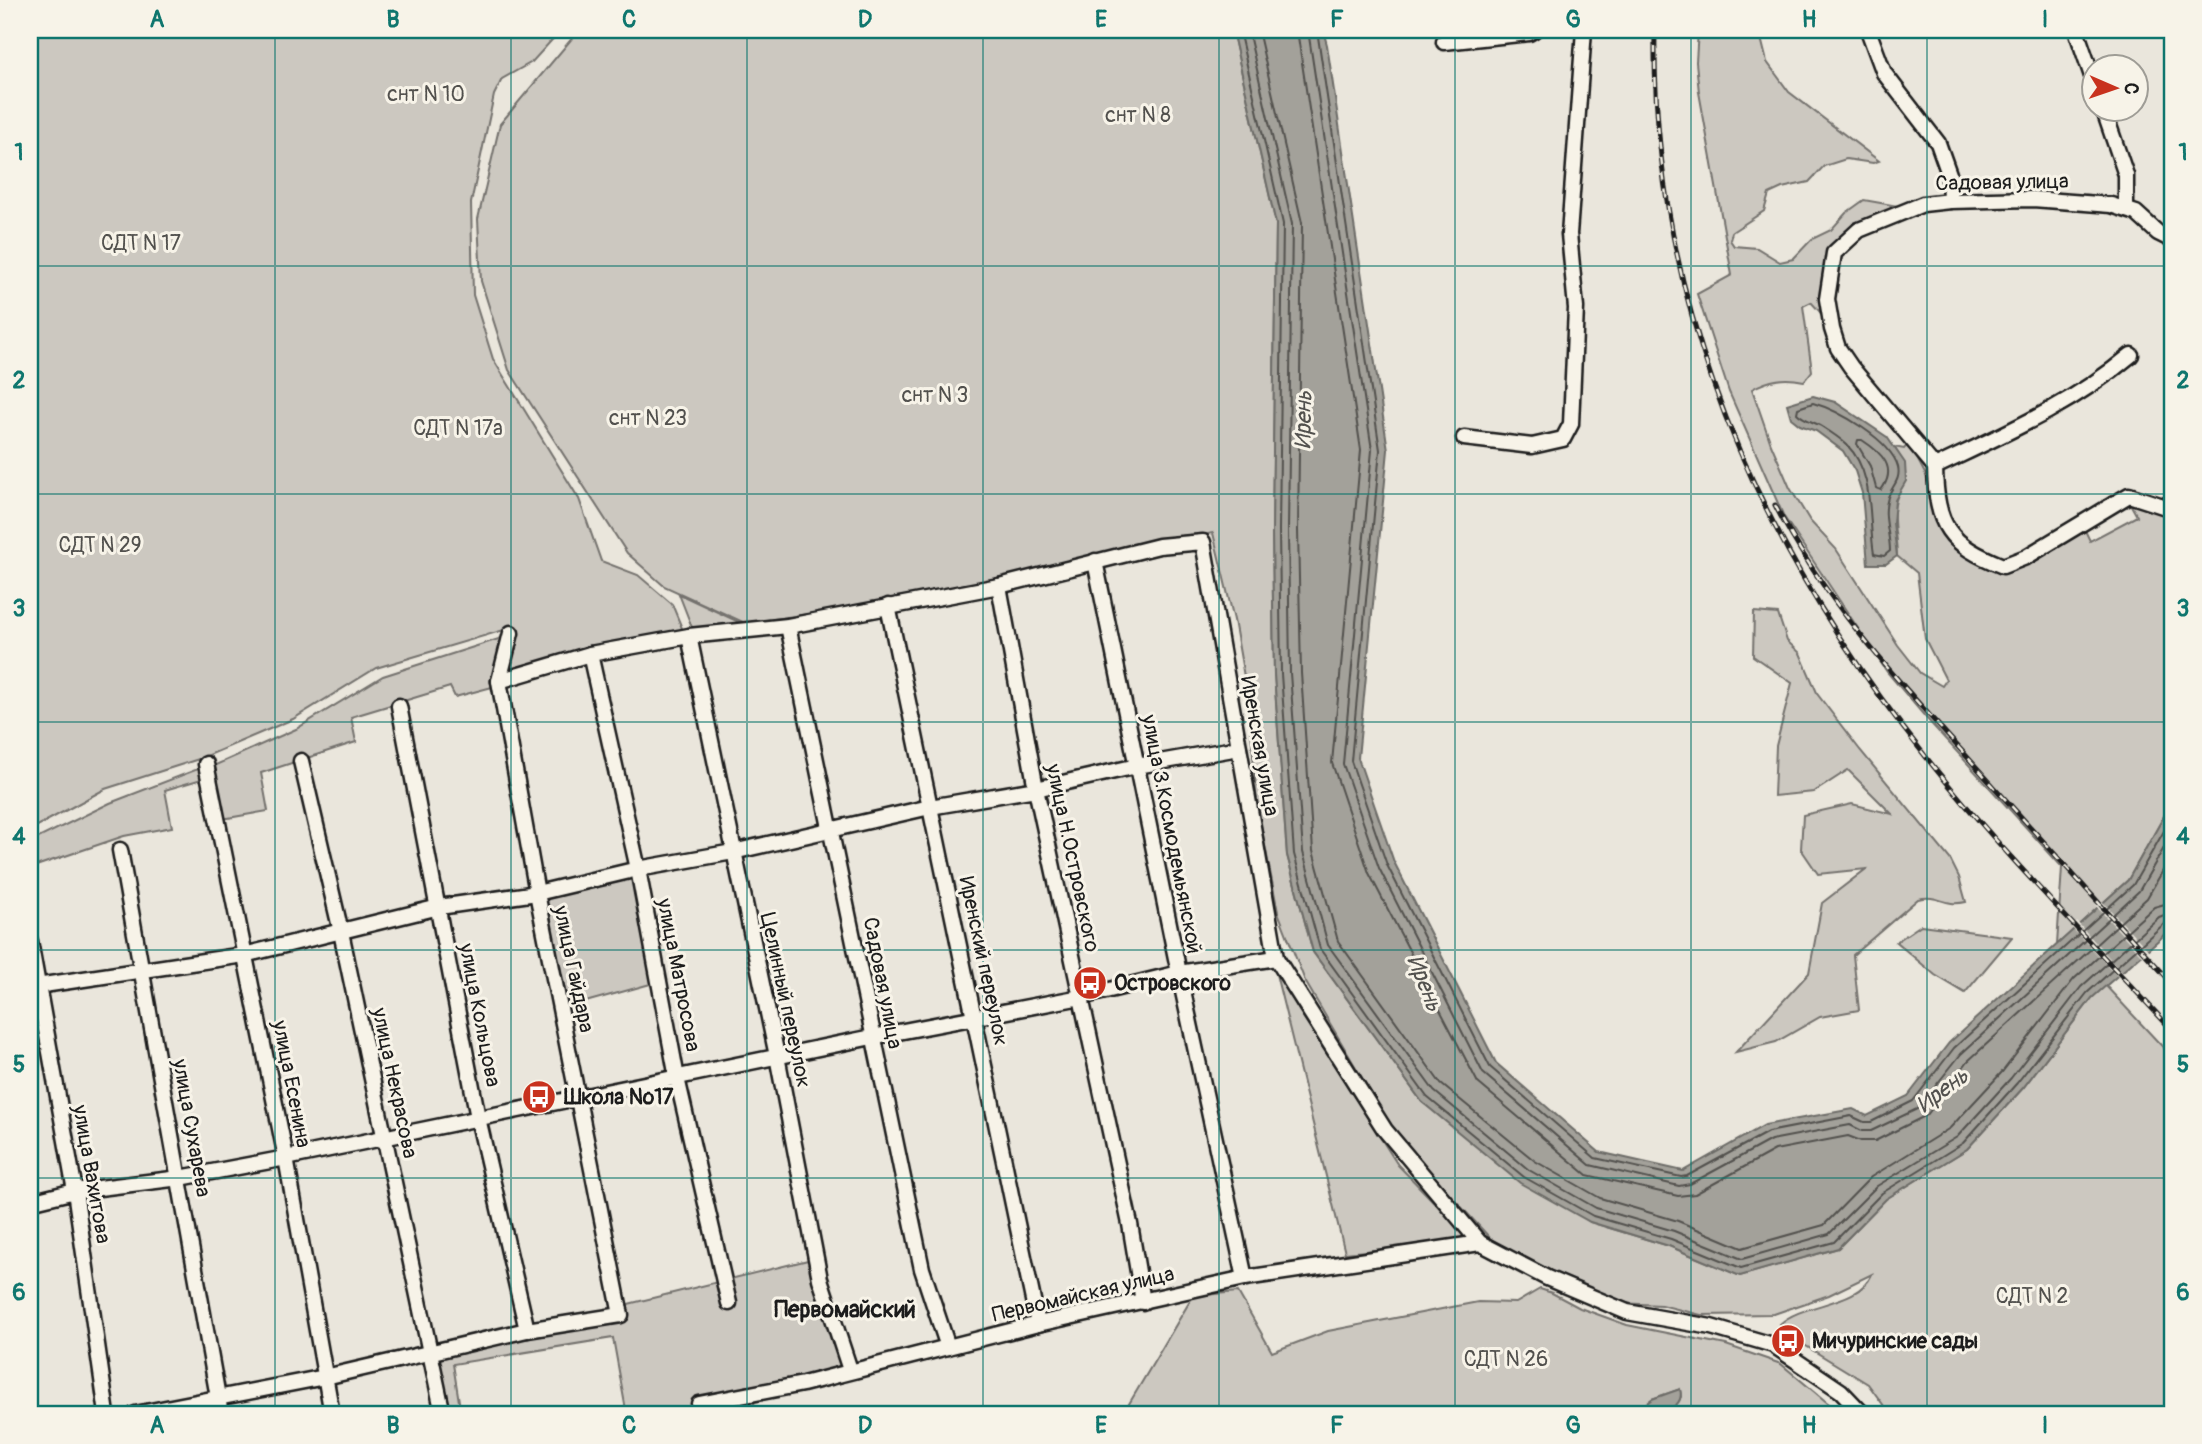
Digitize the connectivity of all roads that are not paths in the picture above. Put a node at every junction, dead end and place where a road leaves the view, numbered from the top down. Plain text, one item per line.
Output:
1 (1534, 30) edge
2 (1584, 30) edge
3 (1868, 30) edge
4 (2076, 30) edge
5 (1444, 42) dead end
6 (2084, 52) edge
7 (2108, 122) edge
8 (1950, 201) junction
9 (2126, 209) junction
10 (2172, 240) edge
11 (2131, 355) dead end
12 (1464, 438) dead end
13 (1935, 467) junction
14 (2172, 509) edge
15 (1095, 561) junction
16 (999, 586) junction
17 (888, 606) junction
18 (788, 626) junction
19 (511, 632) dead end
20 (689, 636) junction
21 (590, 654) junction
22 (499, 681) junction
23 (399, 706) dead end
24 (1239, 748) junction
25 (301, 761) dead end
26 (206, 764) dead end
27 (1138, 766) junction
28 (1036, 789) junction
29 (930, 807) junction
30 (832, 829) junction
31 (121, 850) dead end
32 (733, 852) junction
33 (638, 869) junction
34 (537, 893) junction
35 (439, 907) junction
36 (341, 932) junction
37 (30, 941) edge
38 (244, 955) junction
39 (1276, 958) junction
40 (143, 969) junction
41 (1179, 973) junction
42 (33, 986) edge
43 (1081, 997) junction
44 (974, 1016) junction
45 (872, 1037) junction
46 (777, 1056) junction
47 (677, 1078) junction
48 (579, 1098) junction
49 (478, 1118) junction
50 (385, 1138) junction
51 (286, 1158) junction
52 (180, 1178) junction
53 (75, 1191) junction
54 (30, 1202) edge
55 (1480, 1243) junction
56 (1245, 1278) junction
57 (1143, 1302) junction
58 (729, 1303) dead end
59 (1038, 1324) junction
60 (527, 1330) junction
61 (948, 1346) junction
62 (429, 1351) junction
63 (850, 1370) junction
64 (326, 1377) junction
65 (218, 1397) junction
66 (699, 1404) dead end
67 (107, 1414) edge
68 (135, 1414) edge
69 (221, 1414) edge
70 (332, 1414) edge
71 (443, 1414) edge
72 (1863, 1414) edge

1 - 5 street
2 - 12 street
3 - 8 street
4 - 6 street
7 - 9 street
8 - 9 street, Садовая улица
8 - 13 street, Садовая улица
9 - 10 street, Садовая улица
11 - 13 street
13 - 14 street
15 - 16 street
15 - 24 street, Иренская улица
15 - 27 street, улица З.Космодемьянской
16 - 17 street
16 - 28 street, улица Н.Островского
17 - 18 street
17 - 29 street, Иренский переулок
18 - 20 street
18 - 30 street, Садовая улица
19 - 22 street, улица Гайдара
20 - 21 street
20 - 32 street, Целинный переулок
21 - 22 street
21 - 33 street, улица Матросова
22 - 34 street, улица Гайдара
23 - 35 street, улица Кольцова
24 - 27 street
24 - 39 street, Иренская улица
25 - 36 street, улица Некрасова
26 - 38 street, улица Есенина
27 - 28 street
27 - 41 street, улица З.Космодемьянской
28 - 29 street
28 - 43 street, улица Н.Островского
29 - 30 street
29 - 44 street, Иренский переулок
30 - 32 street
30 - 45 street, Садовая улица
31 - 40 street, улица Сухарева
32 - 33 street
32 - 46 street, Целинный переулок
33 - 34 street
33 - 47 street, улица Матросова
34 - 35 street
34 - 48 street, улица Гайдара
35 - 36 street
35 - 49 street, улица Кольцова
36 - 38 street
36 - 50 street, улица Некрасова
37 - 42 street, улица Вахитова
38 - 40 street
38 - 51 street, улица Есенина
39 - 41 street
39 - 55 street
40 - 42 street
40 - 52 street, улица Сухарева
41 - 43 street
41 - 56 street, улица З.Космодемьянской
42 - 53 street, улица Вахитова
43 - 44 street
43 - 57 street, улица Н.Островского
44 - 45 street
44 - 59 street, Иренский переулок
45 - 46 street
45 - 61 street, Садовая улица
46 - 47 street
46 - 63 street, Целинный переулок
47 - 48 street
47 - 58 street, улица Матросова
48 - 49 street
48 - 60 street, улица Гайдара
49 - 50 street
49 - 60 street, улица Кольцова
50 - 51 street
50 - 62 street, улица Некрасова
51 - 52 street
51 - 64 street, улица Есенина
52 - 53 street
52 - 65 street, улица Сухарева
53 - 54 street
53 - 67 street, улица Вахитова
55 - 56 street, Первомайская улица
55 - 72 street
56 - 57 street, Первомайская улица
57 - 59 street, Первомайская улица
59 - 61 street, Первомайская улица
60 - 62 street
61 - 63 street, Первомайская улица
62 - 64 street
62 - 71 street, улица Некрасова
63 - 66 street, Первомайская улица
64 - 65 street
64 - 70 street, улица Есенина
65 - 68 street
65 - 69 street, улица Сухарева

